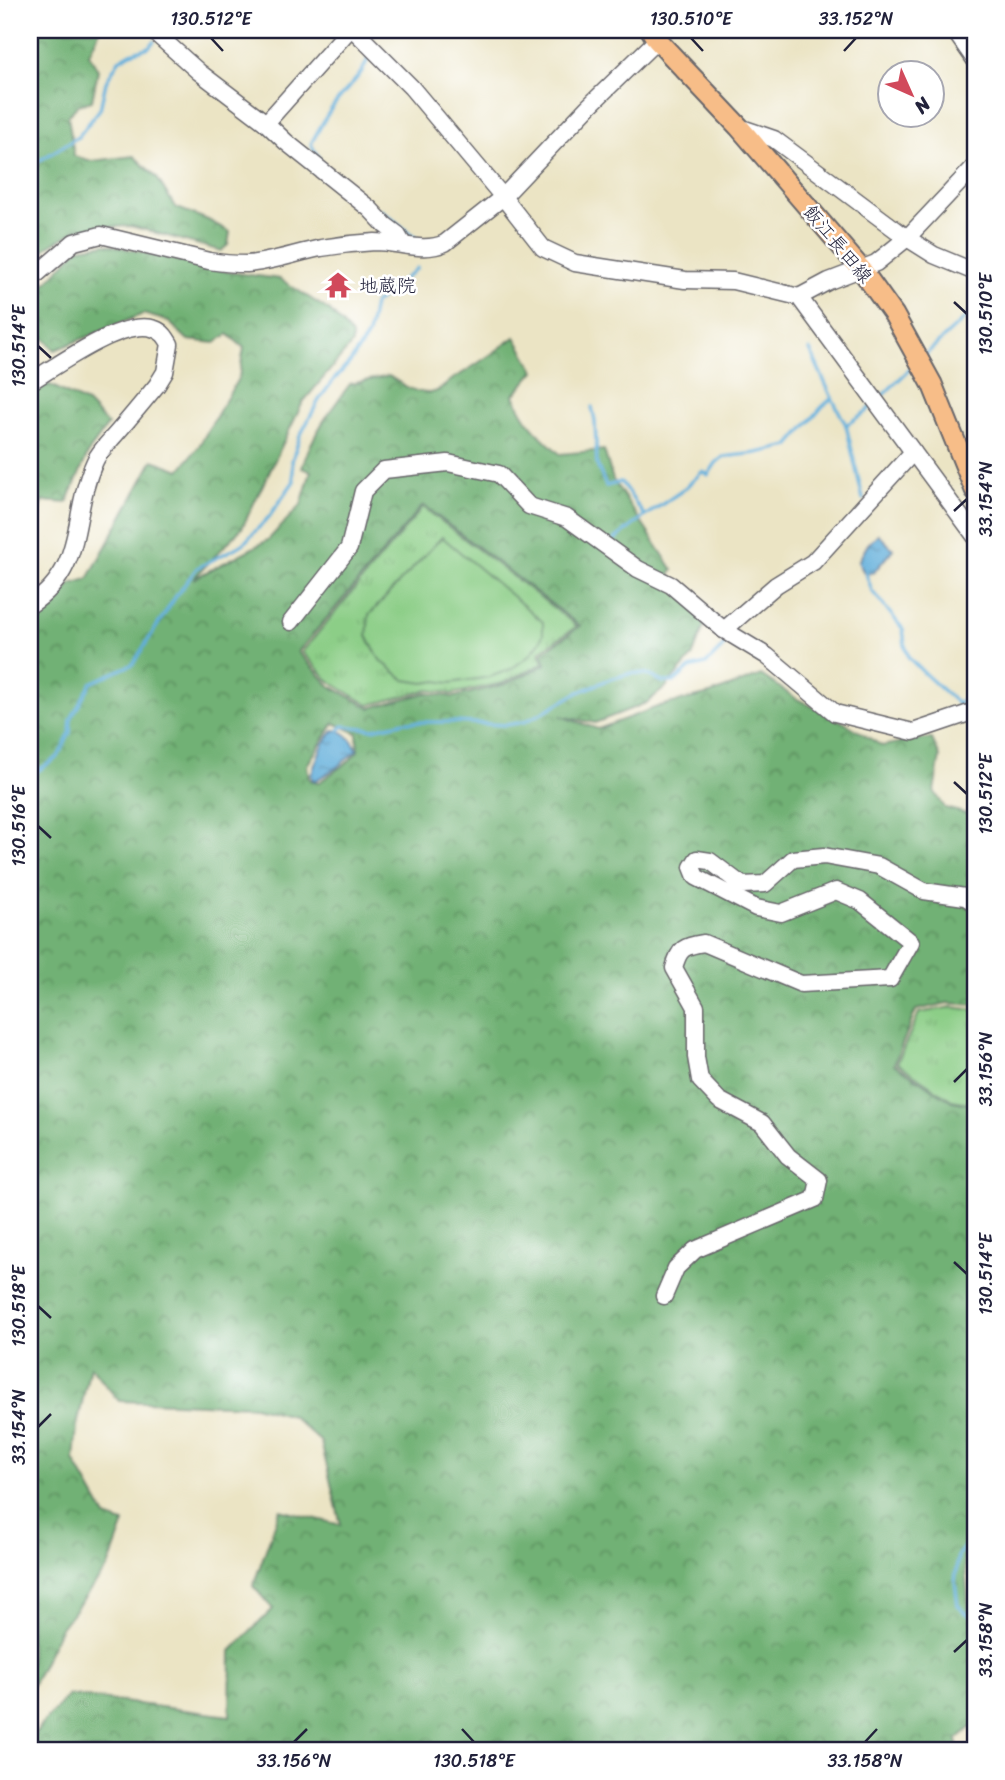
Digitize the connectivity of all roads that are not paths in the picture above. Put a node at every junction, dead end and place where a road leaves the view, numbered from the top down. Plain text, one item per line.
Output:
1 (152, 30) edge
2 (351, 30) edge
3 (954, 30) edge
4 (654, 35) edge
5 (371, 37) edge
6 (975, 60) edge
7 (266, 123) junction
8 (739, 127) junction
9 (975, 166) edge
10 (503, 197) junction
11 (907, 237) junction
12 (403, 244) junction
13 (861, 269) junction
14 (975, 272) edge
15 (30, 280) edge
16 (799, 297) junction
17 (30, 383) edge
18 (913, 452) junction
19 (975, 490) edge
20 (975, 536) edge
21 (30, 605) edge
22 (291, 622) dead end
23 (724, 630) junction
24 (975, 711) edge
25 (975, 903) edge
26 (664, 1296) dead end

1 - 7 street
2 - 5 street
2 - 7 street
3 - 6 street
4 - 8 main road, 飯江長田線
4 - 10 street
5 - 10 street
7 - 12 street
8 - 11 street
8 - 13 main road, 飯江長田線
9 - 11 street
10 - 12 street
10 - 16 street
11 - 13 street
11 - 14 street
12 - 15 street
13 - 16 street
13 - 19 main road, 飯江長田線
16 - 18 street
17 - 21 street
18 - 20 street
18 - 23 street
22 - 23 street
23 - 24 street
25 - 26 street

